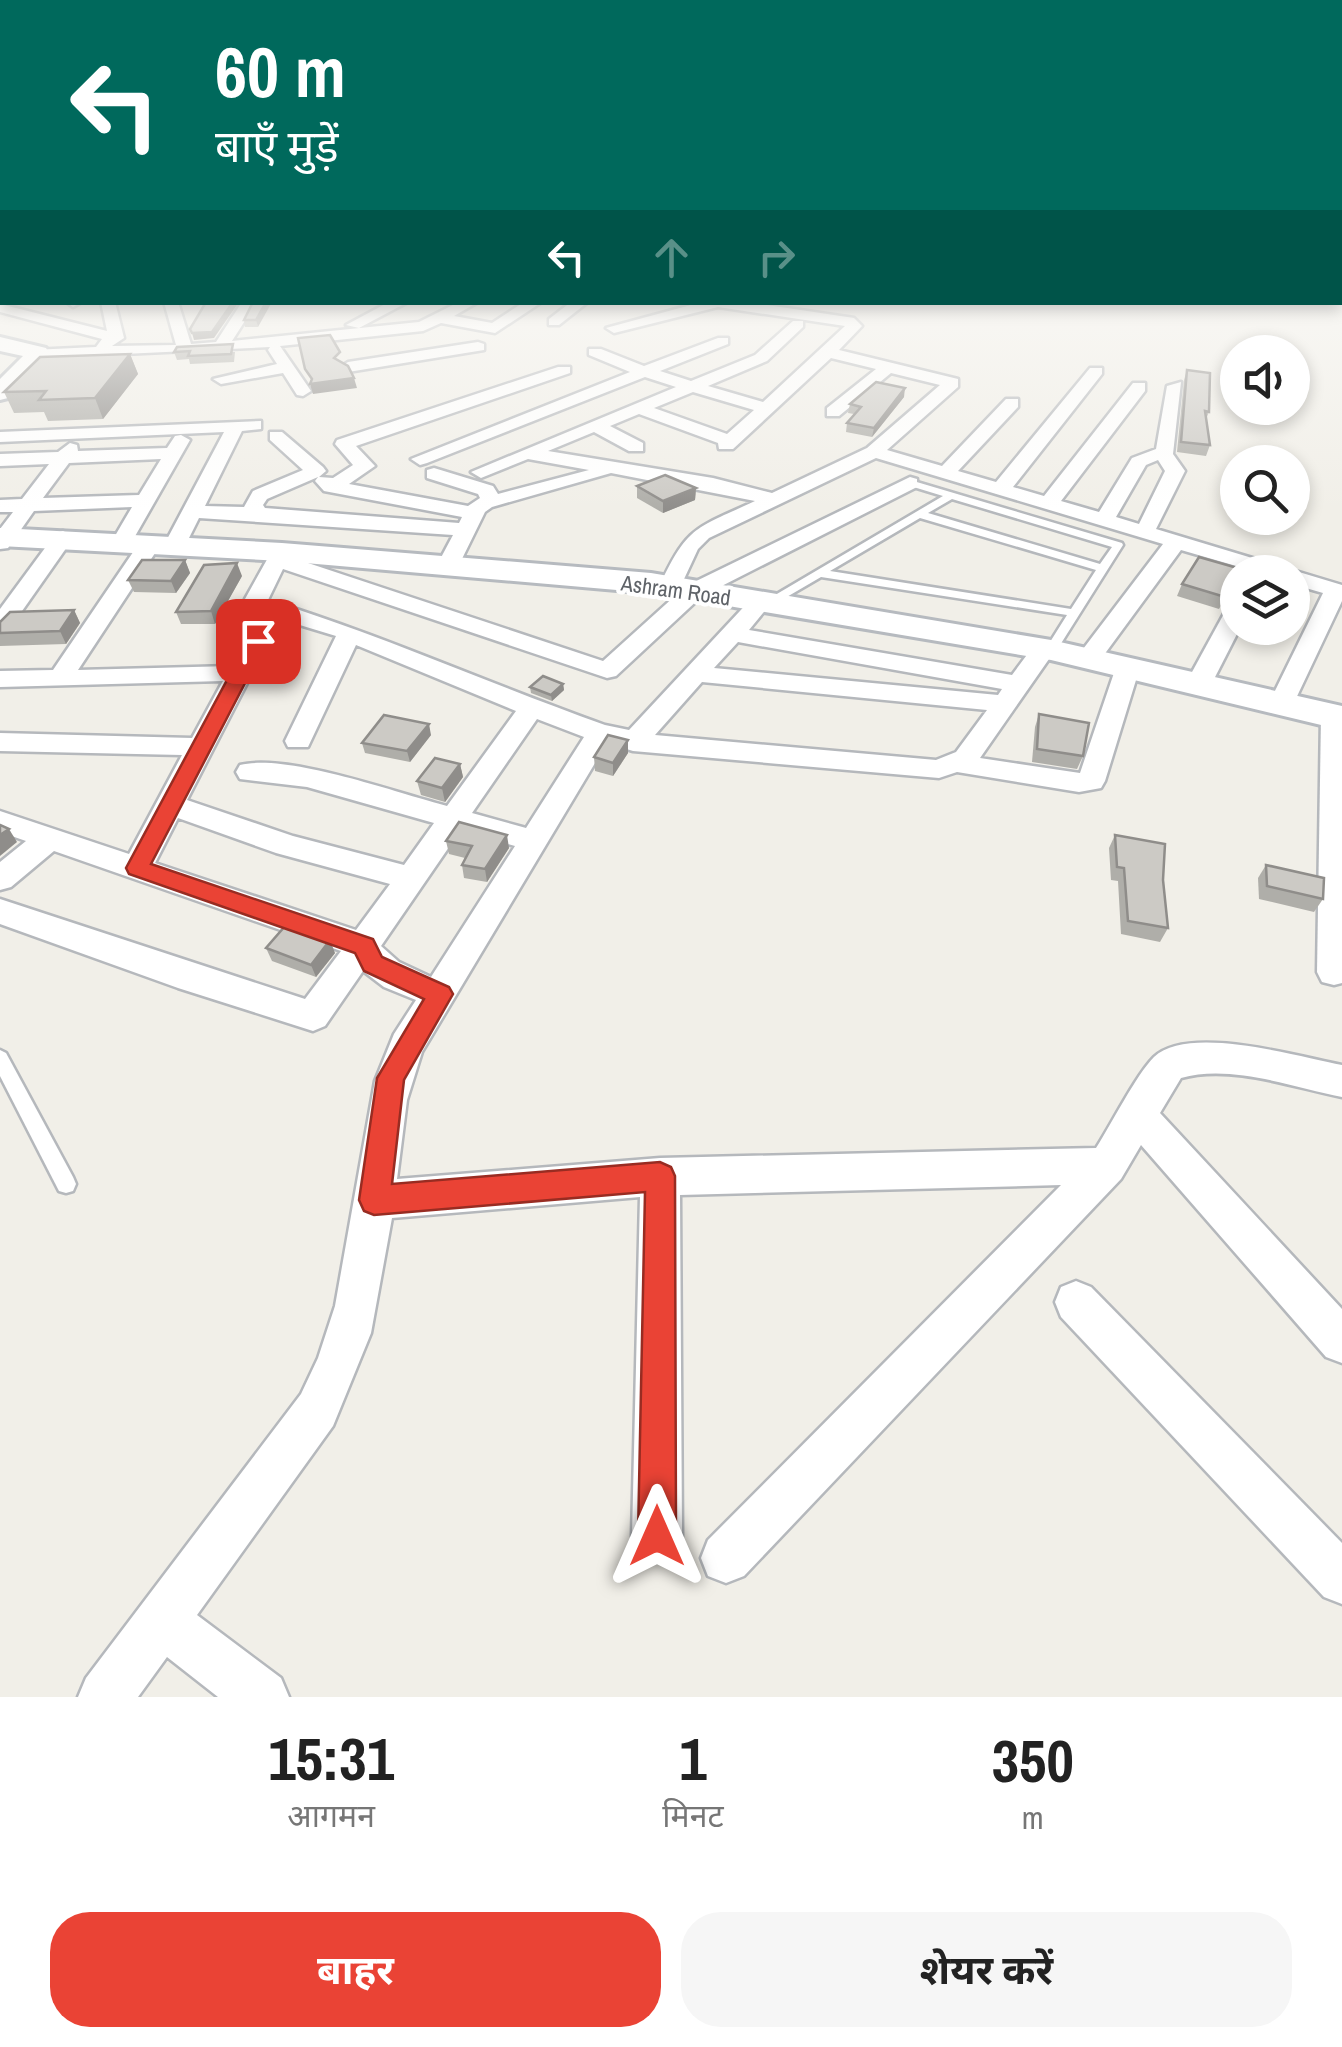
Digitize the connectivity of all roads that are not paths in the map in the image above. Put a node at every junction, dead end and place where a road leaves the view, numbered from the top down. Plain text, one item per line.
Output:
1 (31, 352) edge
2 (81, 352) edge
3 (278, 352) edge
4 (336, 352) edge
5 (453, 352) edge
6 (595, 352) dead end
7 (695, 352) edge
8 (769, 352) edge
9 (828, 352) edge
10 (838, 352) edge
11 (38, 354) junction
12 (888, 366) junction
13 (287, 367) junction
14 (564, 370) dead end
15 (1096, 371) dead end
16 (645, 372) junction
17 (220, 379) dead end
18 (1176, 386) dead end
19 (1138, 387) dead end
20 (696, 388) junction
21 (1, 391) edge
22 (303, 391) dead end
23 (1012, 403) dead end
24 (764, 408) junction
25 (642, 409) junction
26 (833, 412) dead end
27 (596, 426) junction
28 (187, 429) junction
29 (82, 433) junction
30 (0, 436) edge
31 (276, 436) dead end
32 (636, 447) dead end
33 (874, 452) junction
34 (174, 453) junction
35 (528, 454) junction
36 (1164, 454) junction
37 (64, 458) junction
38 (4, 465) edge
39 (616, 468) junction
40 (316, 472) junction
41 (481, 472) dead end
42 (104, 479) junction
43 (910, 483) joint
44 (949, 484) junction
45 (331, 487) junction
46 (1000, 490) junction
47 (771, 499) junction
48 (146, 501) junction
49 (29, 505) junction
50 (1048, 506) junction
51 (192, 512) junction
52 (258, 514) junction
53 (918, 514) junction
54 (476, 515) junction
55 (1104, 520) junction
56 (1, 531) edge
57 (1144, 532) junction
58 (62, 538) junction
59 (1176, 541) junction
60 (149, 544) junction
61 (280, 556) junction
62 (1220, 556) edge
63 (447, 567) junction
64 (1104, 569) junction
65 (819, 574) junction
66 (1310, 582) edge
67 (682, 589) junction
68 (1339, 591) edge
69 (764, 603) junction
70 (274, 610) junction
71 (1074, 613) junction
72 (0, 626) edge
73 (350, 633) junction
74 (732, 634) junction
75 (1220, 644) edge
76 (1048, 649) junction
77 (1089, 658) junction
78 (1128, 666) junction
79 (242, 672) junction
80 (695, 674) junction
81 (61, 676) junction
82 (0, 679) edge
83 (1199, 683) junction
84 (1012, 694) junction
85 (1282, 703) junction
86 (532, 708) junction
87 (1338, 717) edge
88 (617, 738) junction
89 (0, 742) edge
90 (298, 742) dead end
91 (202, 747) junction
92 (957, 763) junction
93 (250, 772) dead end
94 (173, 806) junction
95 (452, 818) junction
96 (0, 820) edge
97 (50, 838) junction
98 (1339, 840) edge
99 (536, 841) junction
100 (138, 868) junction
101 (413, 879) junction
102 (0, 880) edge
103 (1338, 886) edge
104 (0, 912) edge
105 (364, 946) junction
106 (1334, 972) dead end
107 (440, 994) junction
108 (0, 1058) edge
109 (1342, 1081) edge
110 (1138, 1115) junction
111 (1107, 1166) junction
112 (660, 1176) junction
113 (66, 1184) dead end
114 (374, 1200) junction
115 (1076, 1302) dead end
116 (1342, 1341) edge
117 (657, 1536) dead end
118 (726, 1558) dead end
119 (1342, 1579) edge
120 (163, 1622) junction
121 (105, 1697) edge
122 (262, 1697) edge

1 - 11 street
2 - 11 street
3 - 13 street
4 - 5 street
6 - 16 street
7 - 16 street
8 - 20 street
9 - 24 street
10 - 12 street
11 - 21 street
12 - 26 street
12 - 33 street
13 - 17 street
13 - 22 street
14 - 45 street
15 - 46 street
16 - 20 street
16 - 54 street
18 - 36 street
19 - 50 street
20 - 24 street
20 - 25 street
23 - 44 street
24 - 25 street
25 - 27 street
27 - 32 street
27 - 35 street
28 - 29 street
28 - 34 street
28 - 51 street
29 - 30 street
29 - 37 street
31 - 40 street
33 - 44 street
33 - 47 street
34 - 42 street
34 - 48 street
35 - 39 street
35 - 41 street
36 - 55 street
36 - 57 street
37 - 38 street
37 - 42 street
37 - 49 street
39 - 47 street
39 - 54 street
40 - 45 street
40 - 52 street
42 - 48 street
42 - 49 street
43 - 44 lane
43 - 67 street
44 - 46 street
44 - 53 lane
44 - 64 lane
45 - 54 street
46 - 50 street
47 - 67 street
48 - 60 street
49 - 56 street
49 - 56 street
50 - 55 street
51 - 52 street
51 - 60 street
52 - 54 street
53 - 64 lane
53 - 65 lane
54 - 63 street
55 - 57 street
56 - 58 street, Ashram Road
57 - 59 street
58 - 60 street, Ashram Road
58 - 72 street
59 - 62 street
59 - 77 street
60 - 61 street, Ashram Road
60 - 81 street
61 - 63 street, Ashram Road
61 - 67 street
61 - 70 street
63 - 67 street, Ashram Road
64 - 71 lane
65 - 69 lane
65 - 71 lane
66 - 68 street
67 - 69 street, Ashram Road
68 - 85 street
69 - 74 street
69 - 76 street, Ashram Road
70 - 73 street
70 - 79 street
71 - 76 lane
73 - 86 street
73 - 90 street
74 - 80 street
74 - 84 street
75 - 83 street
76 - 77 street, Ashram Road
76 - 84 street
77 - 78 street, Ashram Road
78 - 83 street, Ashram Road
78 - 92 street
79 - 81 street
79 - 91 street
80 - 84 street
80 - 88 street
81 - 82 street
83 - 85 street, Ashram Road
84 - 92 street
85 - 87 street, Ashram Road
86 - 88 street
86 - 95 street
87 - 98 street
88 - 92 street
88 - 99 street
89 - 91 street
91 - 94 street
93 - 95 street
94 - 100 street
94 - 101 street
95 - 99 street
95 - 101 street
96 - 97 street
97 - 100 street
97 - 102 street
98 - 103 street
99 - 107 street
100 - 105 street
101 - 105 street
103 - 106 street
104 - 105 street
105 - 107 street
107 - 114 street
108 - 113 lane
109 - 110 street
110 - 111 street
110 - 116 street
111 - 112 street
111 - 118 street
112 - 114 street
112 - 117 street
114 - 120 street
115 - 119 street
120 - 121 street
120 - 122 street

